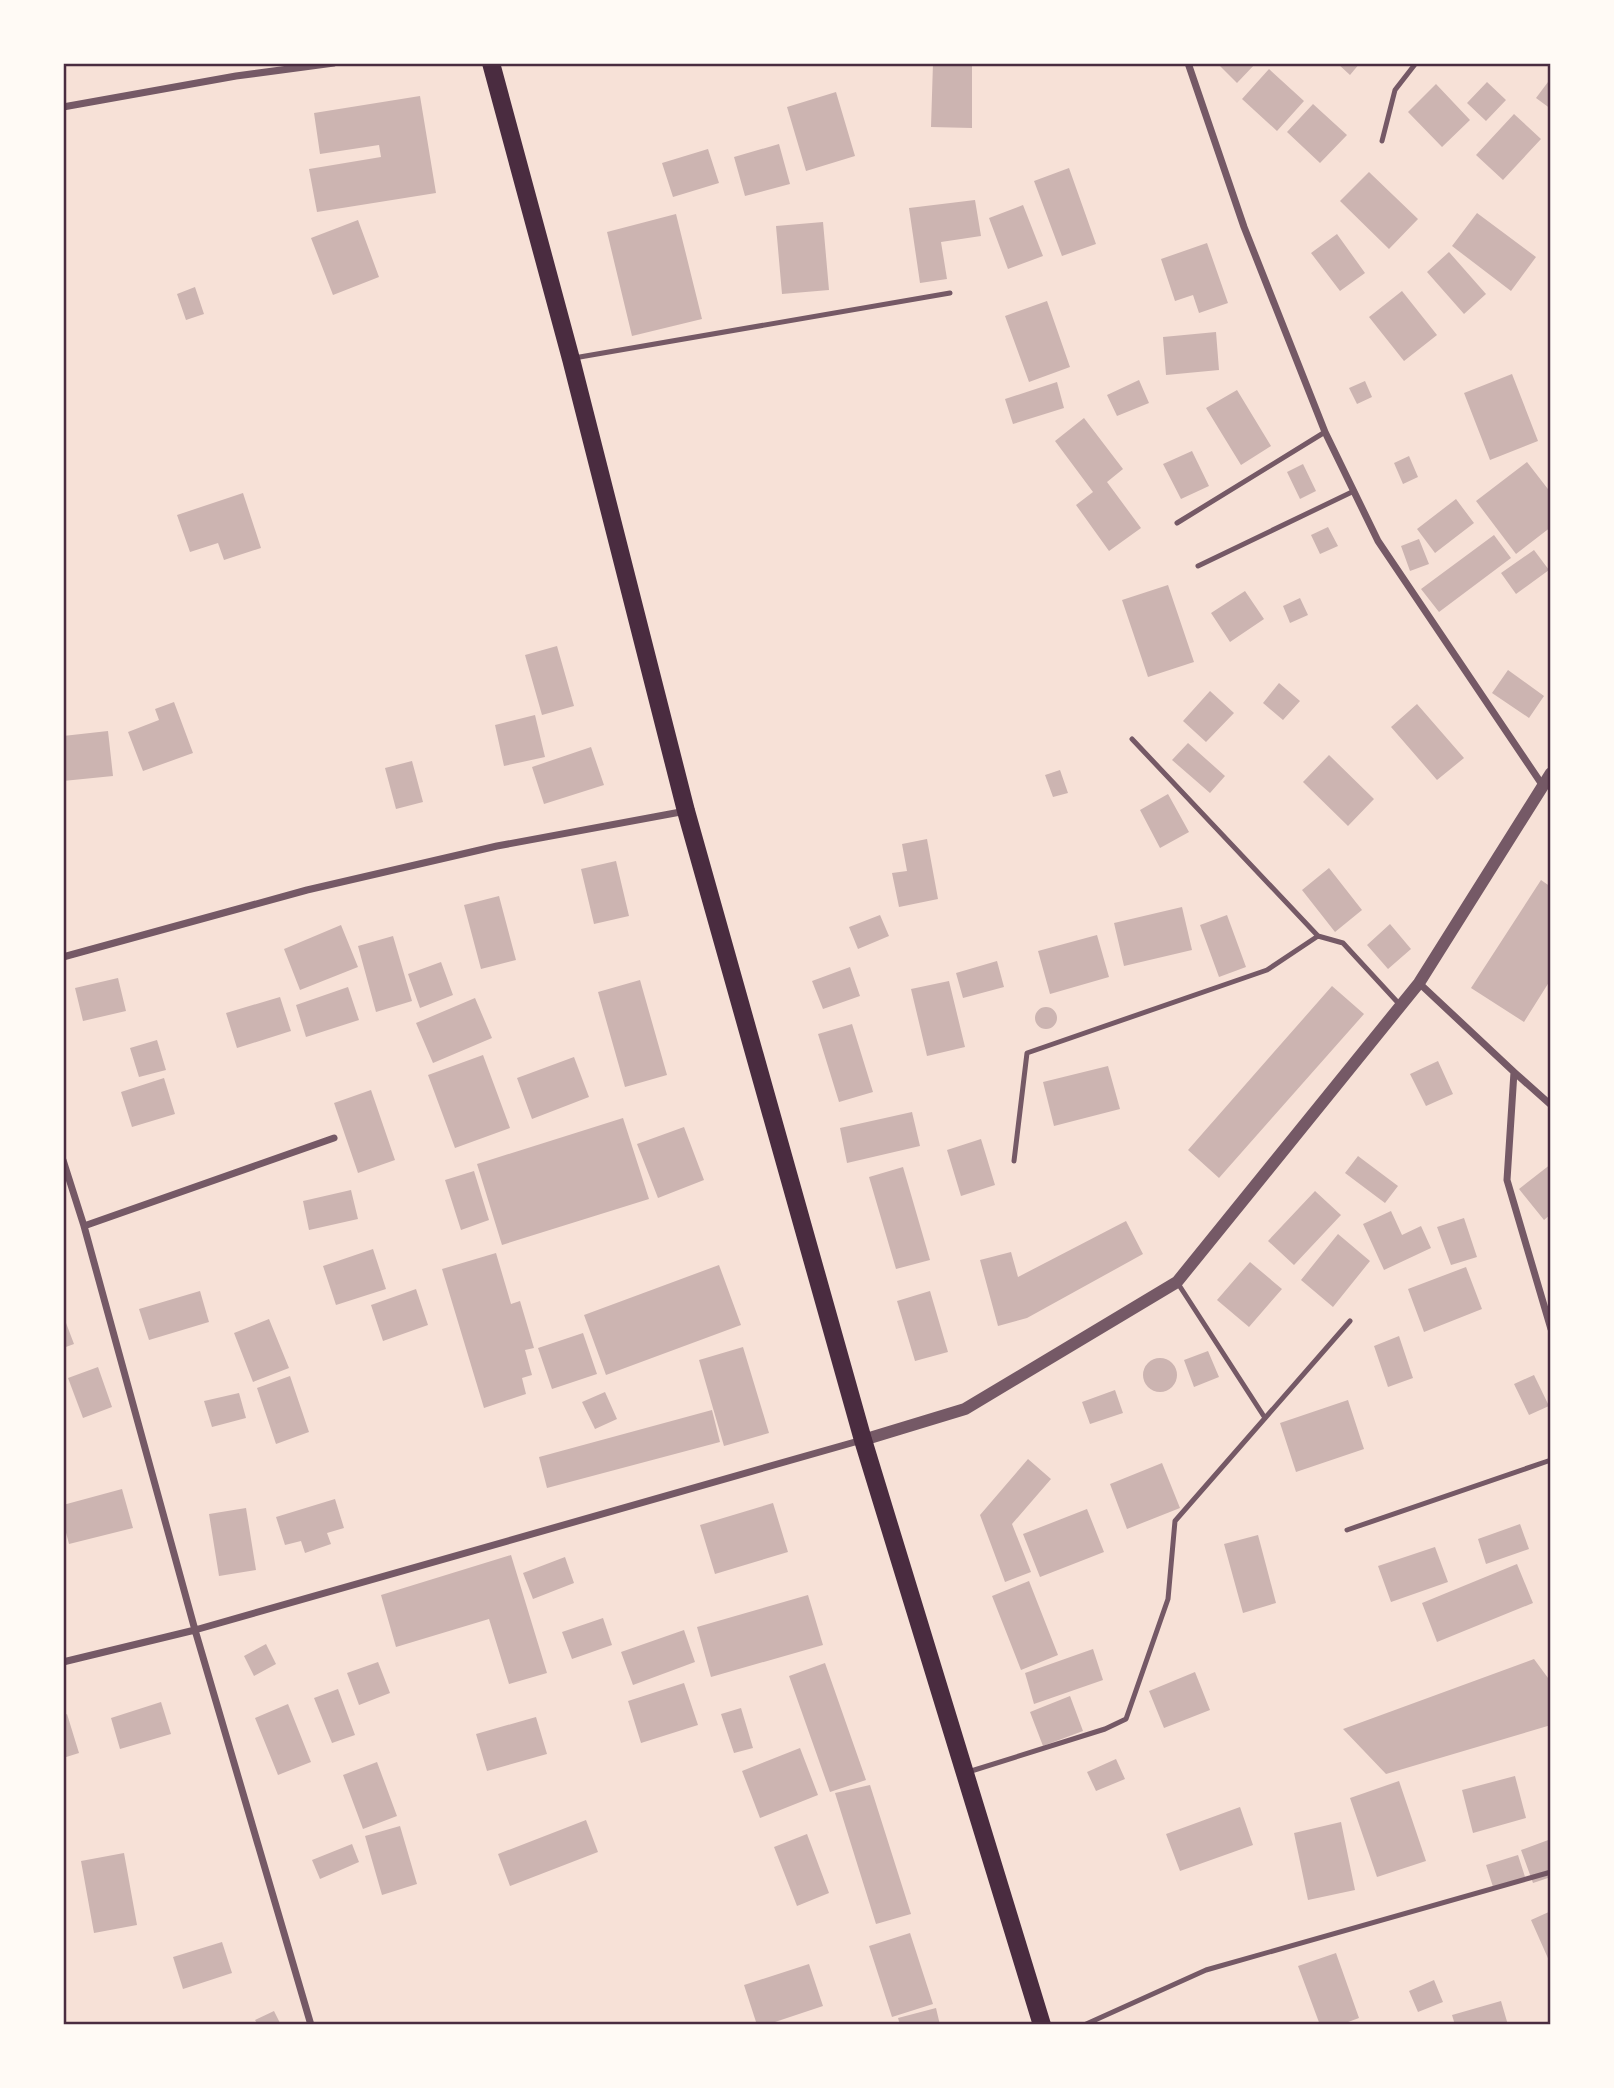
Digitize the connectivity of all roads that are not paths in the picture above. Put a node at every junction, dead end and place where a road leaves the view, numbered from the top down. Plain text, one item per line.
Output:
1 (334, 63) edge
2 (491, 63) edge
3 (1188, 63) edge
4 (1416, 63) edge
5 (63, 107) edge
6 (1382, 141) dead end
7 (950, 293) dead end
8 (571, 359) junction
9 (1325, 432) junction
10 (1354, 491) junction
11 (1177, 523) dead end
12 (1198, 565) dead end
13 (1132, 739) dead end
14 (1551, 773) edge
15 (1544, 786) junction
16 (686, 811) junction
17 (1318, 936) junction
18 (63, 957) edge
19 (1419, 983) junction
20 (1401, 1006) junction
21 (1514, 1072) junction
22 (1551, 1105) edge
23 (334, 1138) dead end
24 (63, 1160) edge
25 (1014, 1161) dead end
26 (84, 1226) junction
27 (1177, 1282) junction
28 (1350, 1321) dead end
29 (1551, 1329) edge
30 (1265, 1418) junction
31 (863, 1440) junction
32 (1551, 1460) edge
33 (1346, 1530) dead end
34 (195, 1630) junction
35 (63, 1662) edge
36 (965, 1773) junction
37 (1551, 1872) edge
38 (311, 2025) edge
39 (1042, 2025) edge
40 (1084, 2025) edge

1 - 5 street
2 - 8 main road
3 - 9 street
4 - 6 lane
7 - 8 lane
8 - 16 main road
9 - 10 street
9 - 11 lane
10 - 12 lane
10 - 15 street
13 - 17 lane
14 - 15 street
15 - 19 street
16 - 18 street
16 - 31 main road
17 - 20 lane
17 - 25 lane
19 - 20 street
19 - 21 street
20 - 27 street
21 - 22 street
21 - 29 street
23 - 26 street
24 - 26 street
26 - 34 street
27 - 30 lane
27 - 31 street
28 - 30 lane
30 - 36 lane
31 - 34 street
31 - 36 main road
32 - 33 lane
34 - 35 street
34 - 38 street
36 - 39 main road
37 - 40 lane

